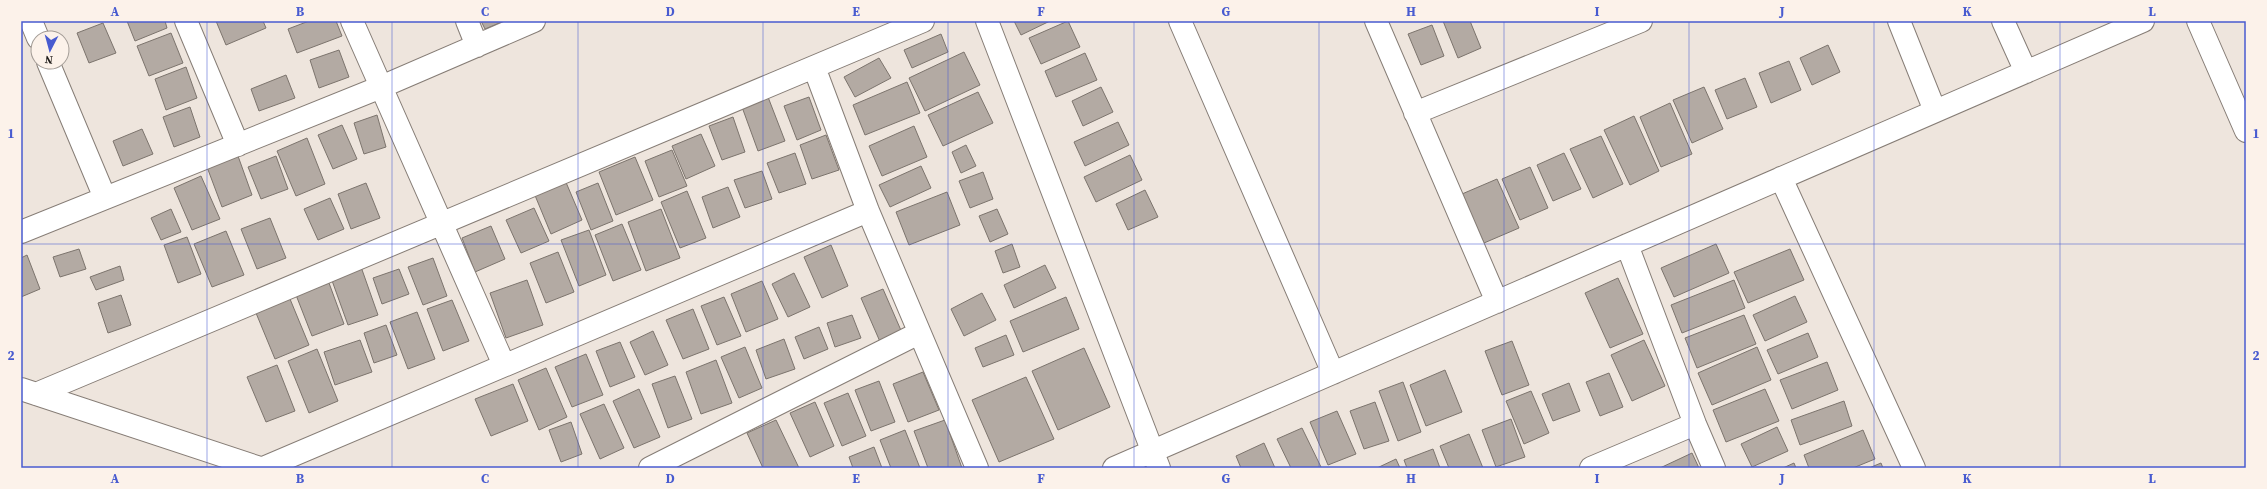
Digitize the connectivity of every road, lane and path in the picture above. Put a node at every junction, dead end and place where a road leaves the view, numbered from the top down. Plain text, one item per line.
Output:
1 (186, 21) edge
2 (352, 21) edge
3 (467, 21) edge
4 (534, 21) edge
5 (923, 21) edge
6 (987, 21) edge
7 (1180, 21) edge
8 (1376, 21) edge
9 (1641, 21) edge
10 (1899, 21) edge
11 (2003, 21) edge
12 (2143, 21) edge
13 (2198, 21) edge
14 (477, 46) junction
15 (814, 67) junction
16 (51, 70) edge
17 (2026, 72) junction
18 (381, 87) junction
19 (1935, 111) junction
20 (1416, 113) junction
21 (2246, 131) edge
22 (238, 145) junction
23 (1781, 178) junction
24 (105, 198) junction
25 (868, 211) junction
26 (442, 223) junction
27 (21, 232) edge
28 (1627, 245) junction
29 (1497, 302) junction
30 (919, 333) junction
31 (504, 365) junction
32 (1333, 373) junction
33 (29, 391) edge
34 (1695, 424) junction
35 (208, 460) edge
36 (1155, 460) edge
37 (262, 468) edge
38 (650, 468) edge
39 (977, 468) edge
40 (1114, 468) edge
41 (1591, 468) edge
42 (1714, 468) edge
43 (1914, 468) edge

1 - 22 street
2 - 18 street
3 - 14 street
4 - 14 street
5 - 15 street
6 - 36 street
7 - 32 street
8 - 20 street
9 - 20 street
10 - 19 street
11 - 17 street
12 - 17 street
13 - 21 street
14 - 18 street
15 - 25 street
15 - 26 street
16 - 24 street
17 - 19 street
18 - 22 street
18 - 26 street
19 - 23 street
20 - 29 street
22 - 24 street
23 - 28 street
23 - 43 street
24 - 27 street
25 - 30 street
25 - 31 street
26 - 31 street
26 - 33 street
28 - 29 street
28 - 34 street
29 - 32 street
30 - 38 street
30 - 39 street
31 - 37 street
32 - 36 street
33 - 35 street
34 - 41 street
34 - 42 street
35 - 37 street
36 - 40 street

